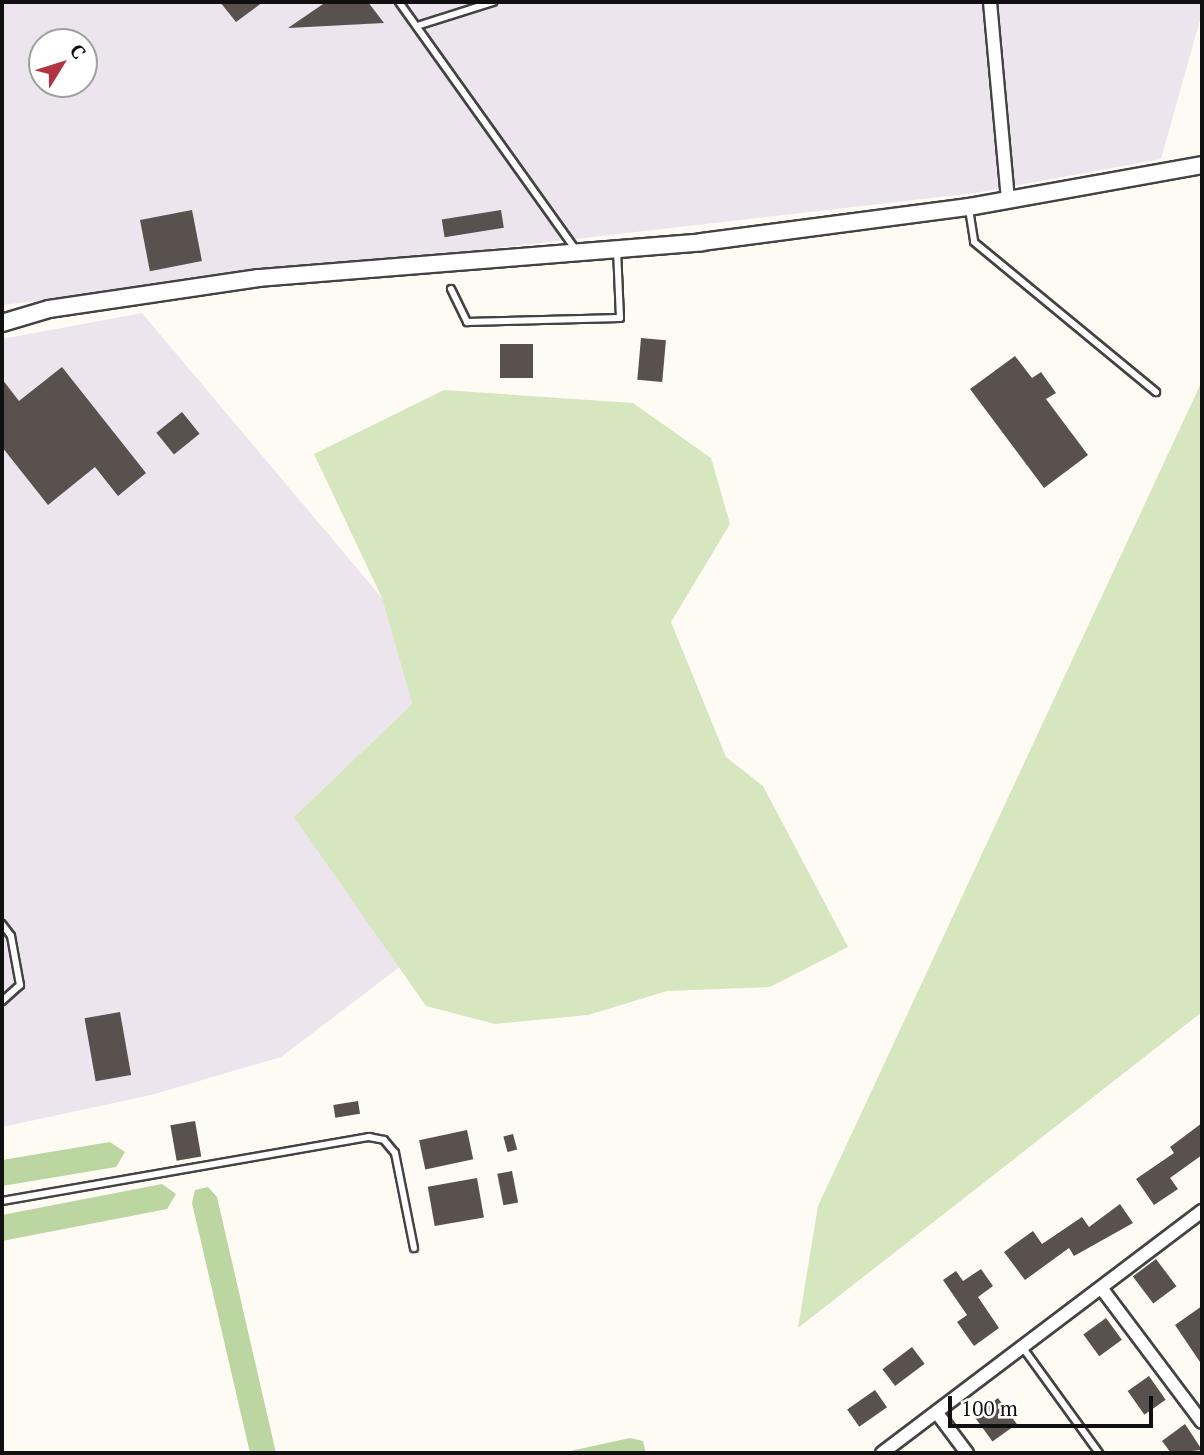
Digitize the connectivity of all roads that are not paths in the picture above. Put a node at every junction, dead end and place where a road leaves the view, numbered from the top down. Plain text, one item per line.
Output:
1 (399, 2) edge
2 (493, 2) edge
3 (990, 2) edge
4 (417, 26) junction
5 (1202, 164) edge
6 (1008, 199) junction
7 (969, 207) junction
8 (617, 248) junction
9 (577, 251) junction
10 (451, 289) dead end
11 (2, 323) edge
12 (1156, 392) dead end
13 (2, 923) edge
14 (2, 1001) edge
15 (2, 1201) edge
16 (1202, 1211) edge
17 (414, 1248) dead end
18 (1102, 1289) junction
19 (1023, 1348) junction
20 (937, 1413) junction
21 (1202, 1422) edge
22 (882, 1453) edge
23 (967, 1453) edge
24 (1099, 1453) edge

1 - 4 lane
2 - 4 lane
3 - 6 street
4 - 9 lane
5 - 6 street
6 - 7 street
7 - 8 street
7 - 12 lane
8 - 9 street
8 - 10 lane
9 - 11 street
13 - 14 lane
15 - 17 lane
16 - 18 street
18 - 19 street
18 - 21 street
19 - 20 street
19 - 24 lane
20 - 22 street
20 - 23 street

